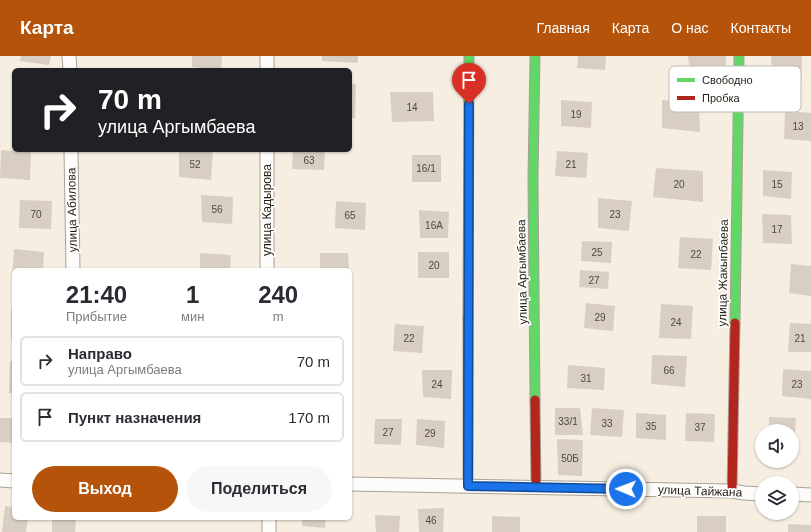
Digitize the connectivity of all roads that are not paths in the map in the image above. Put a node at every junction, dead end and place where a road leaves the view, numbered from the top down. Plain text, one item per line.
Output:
1 (70, 56) edge
2 (267, 56) edge
3 (469, 56) edge
4 (535, 56) edge
5 (739, 56) edge
6 (739, 66) edge
7 (70, 68) edge
8 (267, 68) edge
9 (738, 112) edge
10 (71, 152) edge
11 (267, 152) edge
12 (73, 268) edge
13 (267, 268) edge
14 (0, 480) edge
15 (12, 480) edge
16 (352, 484) edge
17 (468, 486) junction
18 (536, 487) junction
19 (732, 491) junction
20 (755, 493) edge
21 (799, 494) edge
22 (811, 495) edge
23 (269, 520) edge
24 (270, 532) edge

1 - 7 street
2 - 8 street
3 - 17 street
4 - 18 street, улица Аргымбаева
5 - 6 street, улица Жакыпбаева
9 - 19 street, улица Жакыпбаева
10 - 12 street, улица Абилова
11 - 13 street, улица Кадырова
14 - 15 street
16 - 17 street, улица Тайжана
17 - 18 street, улица Тайжана
18 - 19 street, улица Тайжана
19 - 20 street, улица Тайжана
21 - 22 street
23 - 24 street

